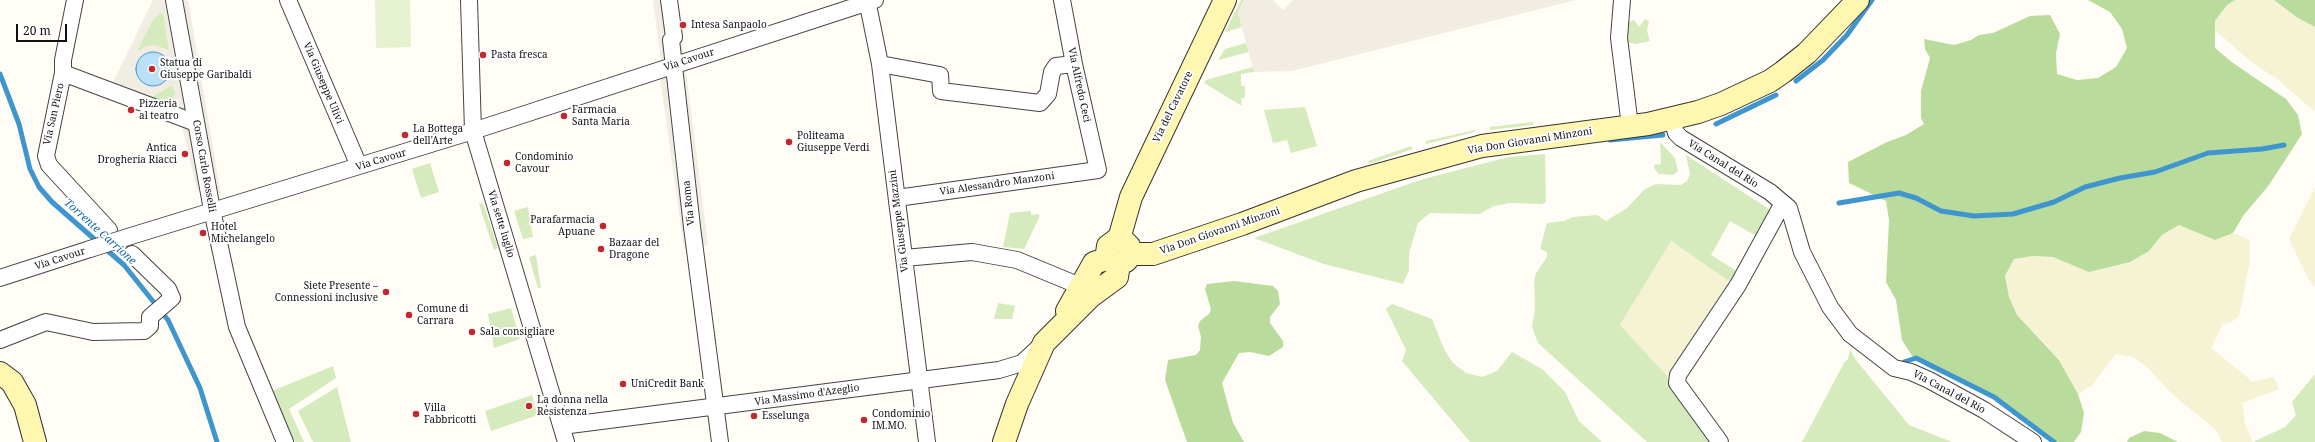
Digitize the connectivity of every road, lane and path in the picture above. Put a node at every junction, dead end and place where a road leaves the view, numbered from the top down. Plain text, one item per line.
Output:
1 (75, 0) edge
2 (174, 0) edge
3 (288, 0) edge
4 (469, 0) edge
5 (670, 0) edge
6 (1062, 0) edge
7 (1225, 0) edge
8 (1622, 0) edge
9 (1858, 0) edge
10 (870, 1) edge
11 (880, 64) junction
12 (1074, 64) junction
13 (674, 65) junction
14 (63, 73) junction
15 (196, 123) junction
16 (1630, 126) junction
17 (1677, 128) junction
18 (473, 131) junction
19 (359, 166) junction
20 (1098, 170) joint
21 (897, 198) junction
22 (1783, 203) junction
23 (212, 210) junction
24 (109, 230) dead end
25 (1121, 252) junction
26 (132, 254) dead end
27 (904, 258) junction
28 (0, 278) edge
29 (1080, 286) junction
30 (1063, 322) junction
31 (0, 340) edge
32 (1044, 343) junction
33 (0, 373) edge
34 (919, 380) junction
35 (715, 407) junction
36 (562, 426) junction
37 (35, 442) edge
38 (285, 442) edge
39 (566, 442) edge
40 (720, 442) edge
41 (926, 442) edge
42 (1004, 442) edge
43 (1720, 442) edge
44 (2033, 442) edge

1 - 14 street, Via San Piero
2 - 15 street, Corso Carlo Rosselli
3 - 19 street, Via Giuseppe Ulivi
4 - 18 street, Via sette luglio
5 - 13 street, Via Roma
6 - 12 street, Via Alfredo Ceci
7 - 25 main road, Via del Cavatore
8 - 16 street
9 - 17 main road, Via Don Giovanni Minzoni
10 - 11 street, Via Giuseppe Mazzini
10 - 13 street, Via Cavour
11 - 12 street
11 - 21 street, Via Giuseppe Mazzini
12 - 20 street, Via Alfredo Ceci
13 - 18 street, Via Cavour
13 - 35 street, Via Roma
14 - 15 street
14 - 24 street, Via San Piero
15 - 23 street, Corso Carlo Rosselli
16 - 17 main road, Via Don Giovanni Minzoni
16 - 25 main road, Via Don Giovanni Minzoni
17 - 22 street, Via Canal del Rio
18 - 19 street, Via Cavour
18 - 36 street, Via sette luglio
19 - 23 street, Via Cavour
20 - 21 street, Via Alessandro Manzoni
21 - 27 street, Via Giuseppe Mazzini
22 - 43 street
22 - 44 street, Via Canal del Rio
23 - 28 street, Via Cavour, bridge
23 - 38 street, Corso Carlo Rosselli
25 - 29 main road, Via Don Giovanni Minzoni
25 - 30 main road, Via Don Giovanni Minzoni
26 - 31 street
27 - 29 street
27 - 34 street, Via Giuseppe Mazzini
29 - 30 main road, Via Don Giovanni Minzoni
30 - 32 main road, Via Don Giovanni Minzoni
32 - 34 street, Via Massimo d'Azeglio
32 - 42 main road, Via Don Giovanni Minzoni
33 - 37 main road
34 - 35 street, Via Massimo d'Azeglio
34 - 41 street, Via Giuseppe Mazzini
35 - 36 street, Via Massimo d'Azeglio
35 - 40 street, Via Roma
36 - 39 street, Via sette luglio

